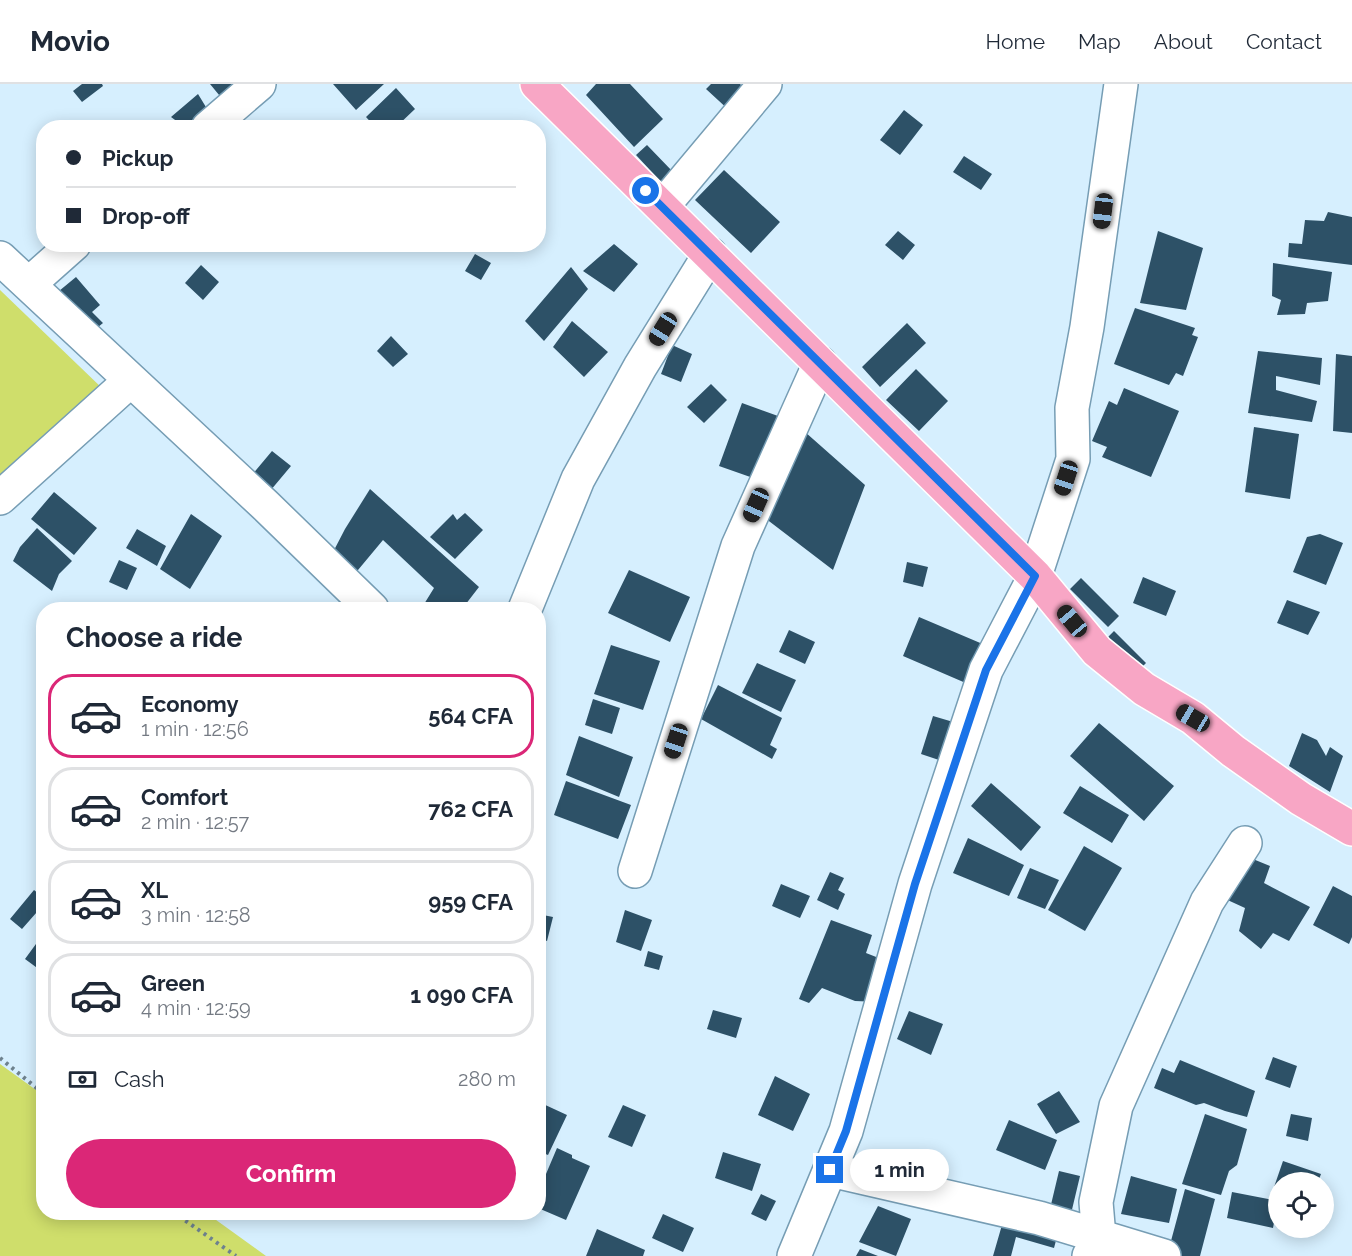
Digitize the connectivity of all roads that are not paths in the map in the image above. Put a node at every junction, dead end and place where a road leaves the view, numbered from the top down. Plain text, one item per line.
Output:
1 (259, 84) edge
2 (537, 84) edge
3 (765, 84) edge
4 (1121, 84) edge
5 (217, 120) edge
6 (662, 207) junction
7 (65, 252) edge
8 (710, 254) junction
9 (0, 258) edge
10 (29, 284) junction
11 (820, 363) junction
12 (130, 380) junction
13 (0, 498) edge
14 (1035, 576) junction
15 (361, 602) edge
16 (528, 602) edge
17 (1352, 829) edge
18 (1245, 843) dead end
19 (635, 871) dead end
20 (830, 1170) junction
21 (1094, 1246) edge
22 (794, 1256) edge
23 (1164, 1256) edge

1 - 5 street
2 - 6 highway
3 - 6 street
4 - 14 street
6 - 8 highway
7 - 10 street
8 - 11 highway
8 - 16 street
9 - 10 street
10 - 12 street
11 - 14 highway
11 - 19 street
12 - 13 street
12 - 15 street
14 - 17 highway
14 - 20 street
18 - 21 street
20 - 21 street
20 - 22 street
21 - 23 street

